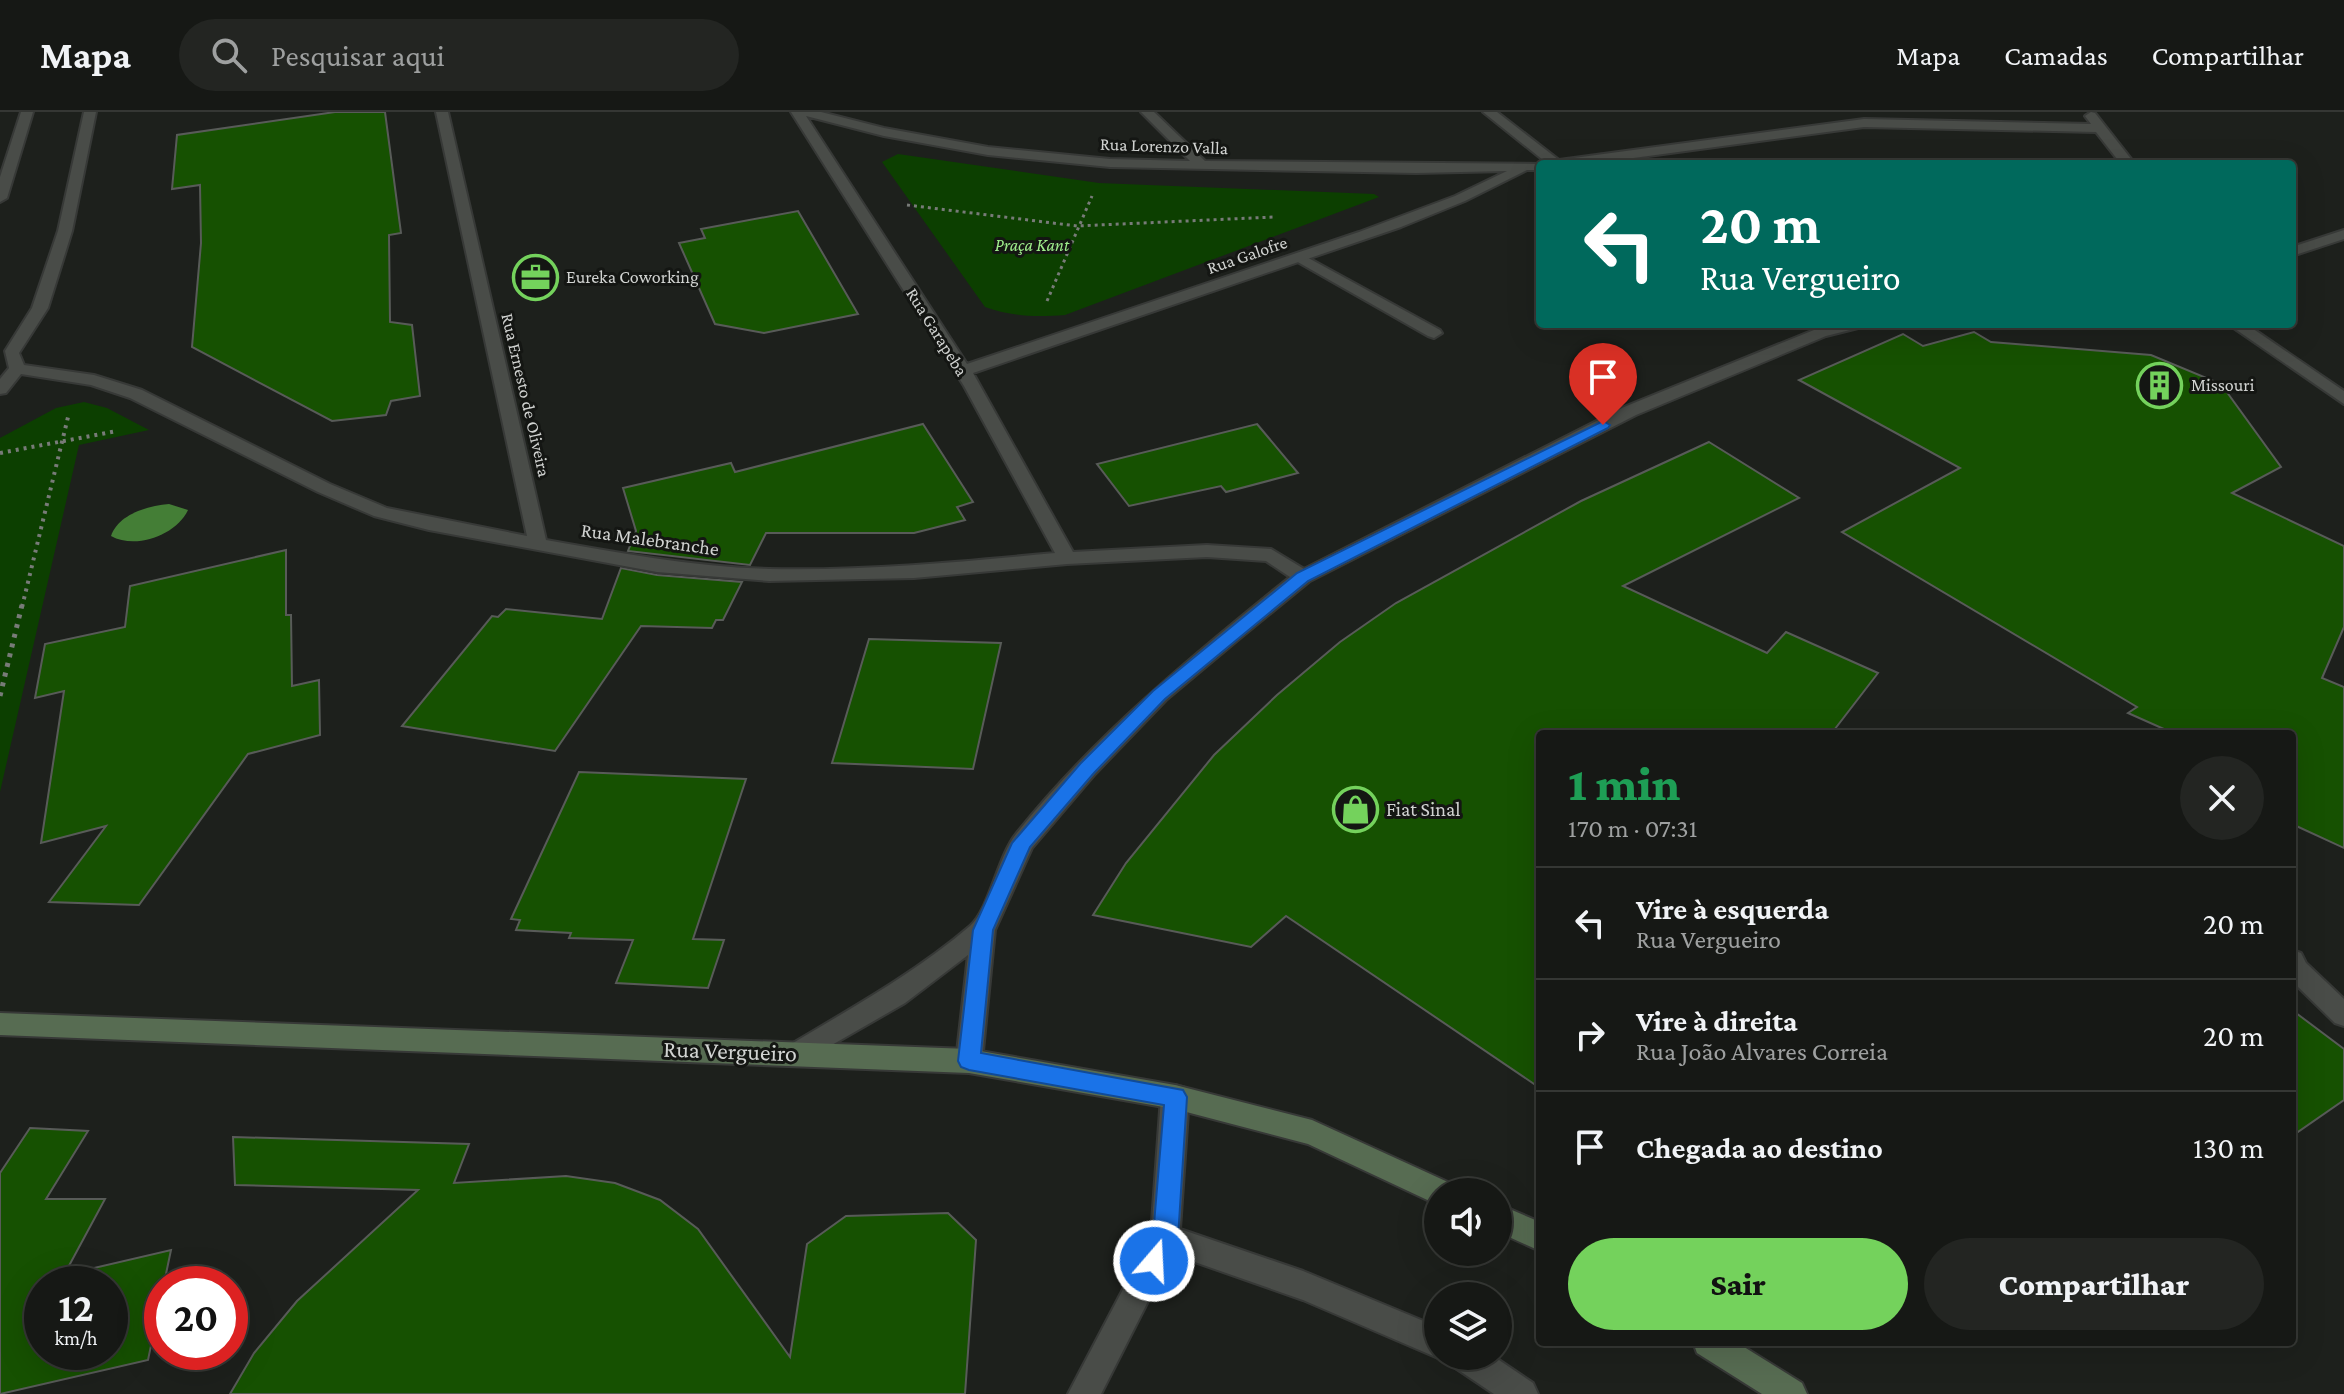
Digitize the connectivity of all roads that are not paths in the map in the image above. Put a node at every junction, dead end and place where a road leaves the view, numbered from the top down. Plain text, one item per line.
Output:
1 (27, 112) edge
2 (90, 112) edge
3 (442, 112) edge
4 (797, 112) edge
5 (806, 112) edge
6 (1147, 112) edge
7 (1489, 112) edge
8 (1845, 112) edge
9 (2088, 112) edge
10 (1864, 123) junction
11 (2101, 128) junction
12 (1553, 160) edge
13 (1588, 160) edge
14 (2125, 160) edge
15 (1203, 166) junction
16 (1533, 166) edge
17 (4, 173) edge
18 (0, 198) edge
19 (2344, 234) edge
20 (2296, 251) edge
21 (1301, 258) junction
22 (1840, 328) edge
23 (2242, 328) edge
24 (1434, 333) dead end
25 (10, 355) edge
26 (963, 371) junction
27 (0, 389) edge
28 (2344, 399) edge
29 (538, 545) junction
30 (1067, 558) junction
31 (1303, 577) junction
32 (983, 930) junction
33 (2296, 968) edge
34 (2344, 1015) edge
35 (0, 1024) edge
36 (797, 1054) junction
37 (969, 1061) junction
38 (1175, 1097) junction
39 (1424, 1185) edge
40 (1512, 1224) edge
41 (1536, 1235) edge
42 (1165, 1238) junction
43 (1424, 1336) edge
44 (1714, 1346) edge
45 (1486, 1370) edge
46 (1084, 1394) edge
47 (1522, 1394) edge
48 (1791, 1394) edge

1 - 17 street
2 - 25 street
3 - 29 street, Rua Ernesto de Oliveira
4 - 26 street, Rua Garapeba
5 - 15 street, Rua Lorenzo Valla
6 - 15 street
7 - 12 street
8 - 10 street
9 - 11 street
10 - 11 street
10 - 13 street
11 - 14 street
15 - 16 street, Rua Lorenzo Valla
16 - 21 street, Rua Galofre
17 - 18 street
19 - 20 street
21 - 24 street
21 - 26 street, Rua Galofre
22 - 31 street
23 - 28 street
25 - 27 street
25 - 29 street, Rua Malebranche
26 - 30 street, Rua Garapeba
29 - 30 street, Rua Malebranche
30 - 31 street, Rua Malebranche
31 - 32 street
32 - 36 street
32 - 37 street
33 - 34 street
35 - 36 main road, Rua Vergueiro
36 - 37 main road, Rua Vergueiro
37 - 38 main road, Rua Vergueiro
38 - 39 main road, Rua Vergueiro
38 - 42 street
40 - 41 main road
42 - 43 street
42 - 46 street
44 - 48 main road
45 - 47 street

